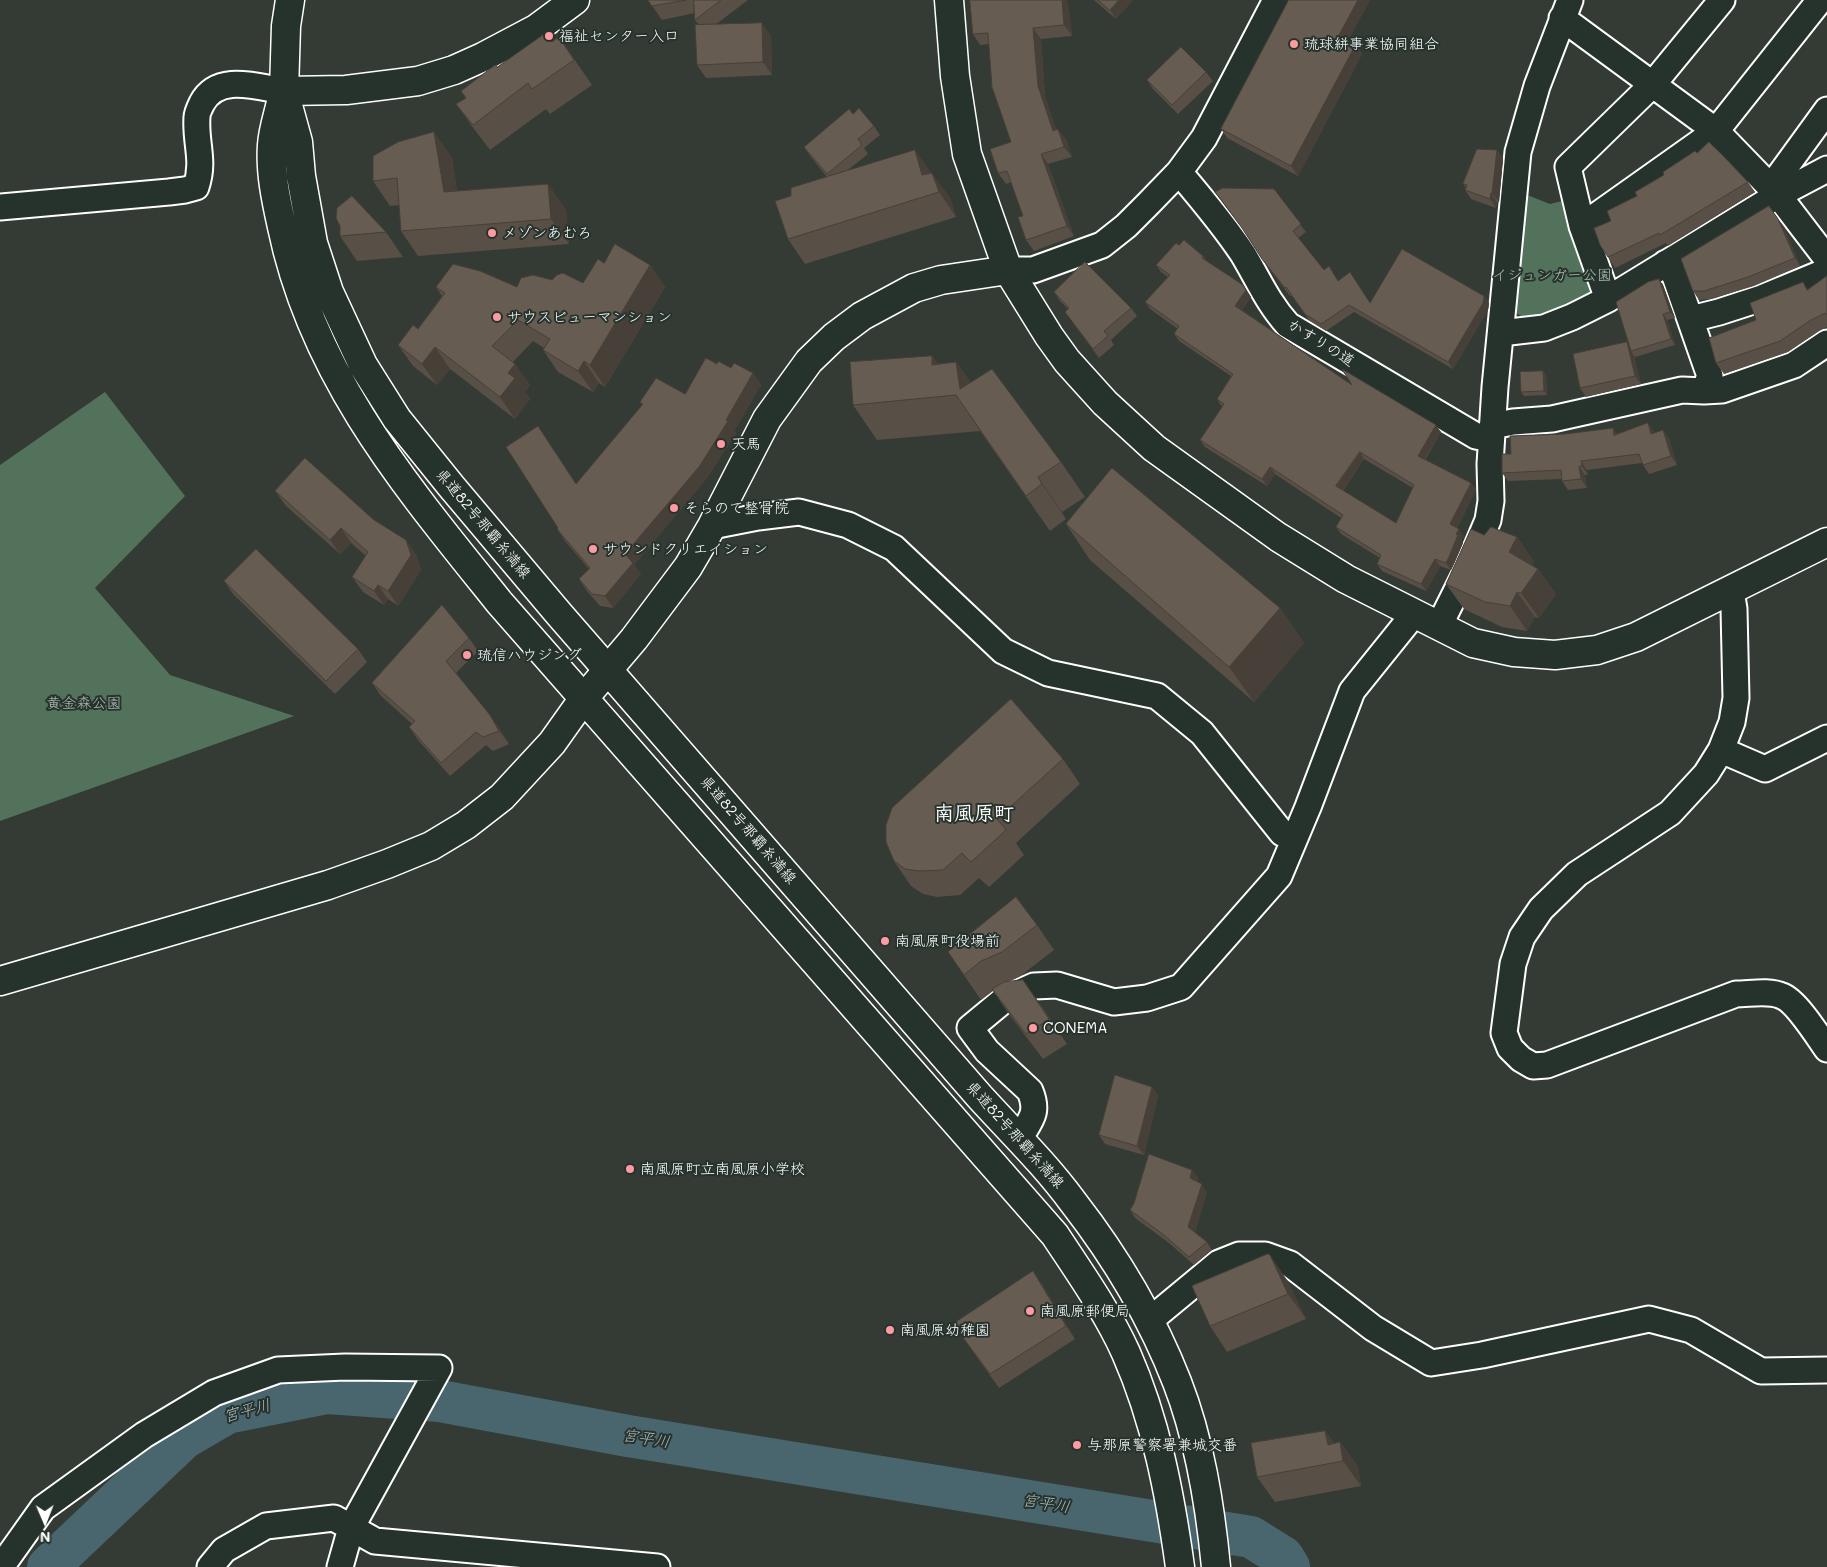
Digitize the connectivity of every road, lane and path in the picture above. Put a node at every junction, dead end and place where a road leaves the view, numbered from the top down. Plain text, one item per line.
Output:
1 (290, 0) edge
2 (575, 0) edge
3 (950, 0) edge
4 (1276, 0) edge
5 (1722, 0) edge
6 (1820, 0) edge
7 (1566, 9) edge
8 (1653, 84) junction
9 (284, 91) junction
10 (1827, 110) edge
11 (1716, 131) junction
12 (1827, 169) edge
13 (1179, 172) junction
14 (1774, 191) junction
15 (0, 207) edge
16 (1582, 226) junction
17 (1827, 259) edge
18 (1666, 263) junction
19 (1008, 270) junction
20 (1827, 271) edge
21 (1608, 299) junction
22 (1691, 319) junction
23 (1500, 333) junction
24 (1827, 343) edge
25 (1704, 392) junction
26 (1491, 433) junction
27 (712, 526) junction
28 (1827, 542) edge
29 (1731, 591) junction
30 (1414, 614) junction
31 (1439, 626) junction
32 (608, 670) junction
33 (584, 698) junction
34 (1827, 738) edge
35 (1721, 750) junction
36 (1295, 838) junction
37 (0, 981) edge
38 (1827, 1049) edge
39 (1019, 1139) junction
40 (1149, 1320) junction
41 (1827, 1370) edge
42 (351, 1528) junction
43 (8, 1559) edge
44 (1179, 1559) edge
45 (1215, 1563) edge
46 (210, 1567) edge
47 (340, 1567) edge
48 (658, 1567) edge

1 - 9 main road
2 - 9 main road
3 - 19 main road
4 - 13 street
5 - 8 street
6 - 11 street
7 - 8 street
7 - 23 street
8 - 11 street
8 - 16 street
9 - 15 street
9 - 32 main road, 県道82号那覇糸満線
9 - 33 main road
10 - 14 street
11 - 14 street
11 - 16 street
12 - 14 street
13 - 19 street
13 - 26 street, かすりの道
14 - 17 street
14 - 18 street
16 - 21 street
18 - 21 street
18 - 22 street
19 - 27 main road
19 - 30 main road
20 - 22 street
21 - 23 street
22 - 25 street
23 - 26 street
24 - 25 street
25 - 26 street
26 - 31 street
27 - 32 main road
27 - 36 street
28 - 29 main road
29 - 31 main road
29 - 35 street
30 - 31 main road
30 - 36 street
32 - 33 main road
32 - 39 main road, 県道82号那覇糸満線
33 - 37 main road
33 - 44 main road
34 - 35 street
35 - 38 street
36 - 39 street
39 - 40 main road, 県道82号那覇糸満線
40 - 41 street
40 - 45 main road, 県道82号那覇糸満線
42 - 43 street
42 - 46 street
42 - 47 street
42 - 48 street

